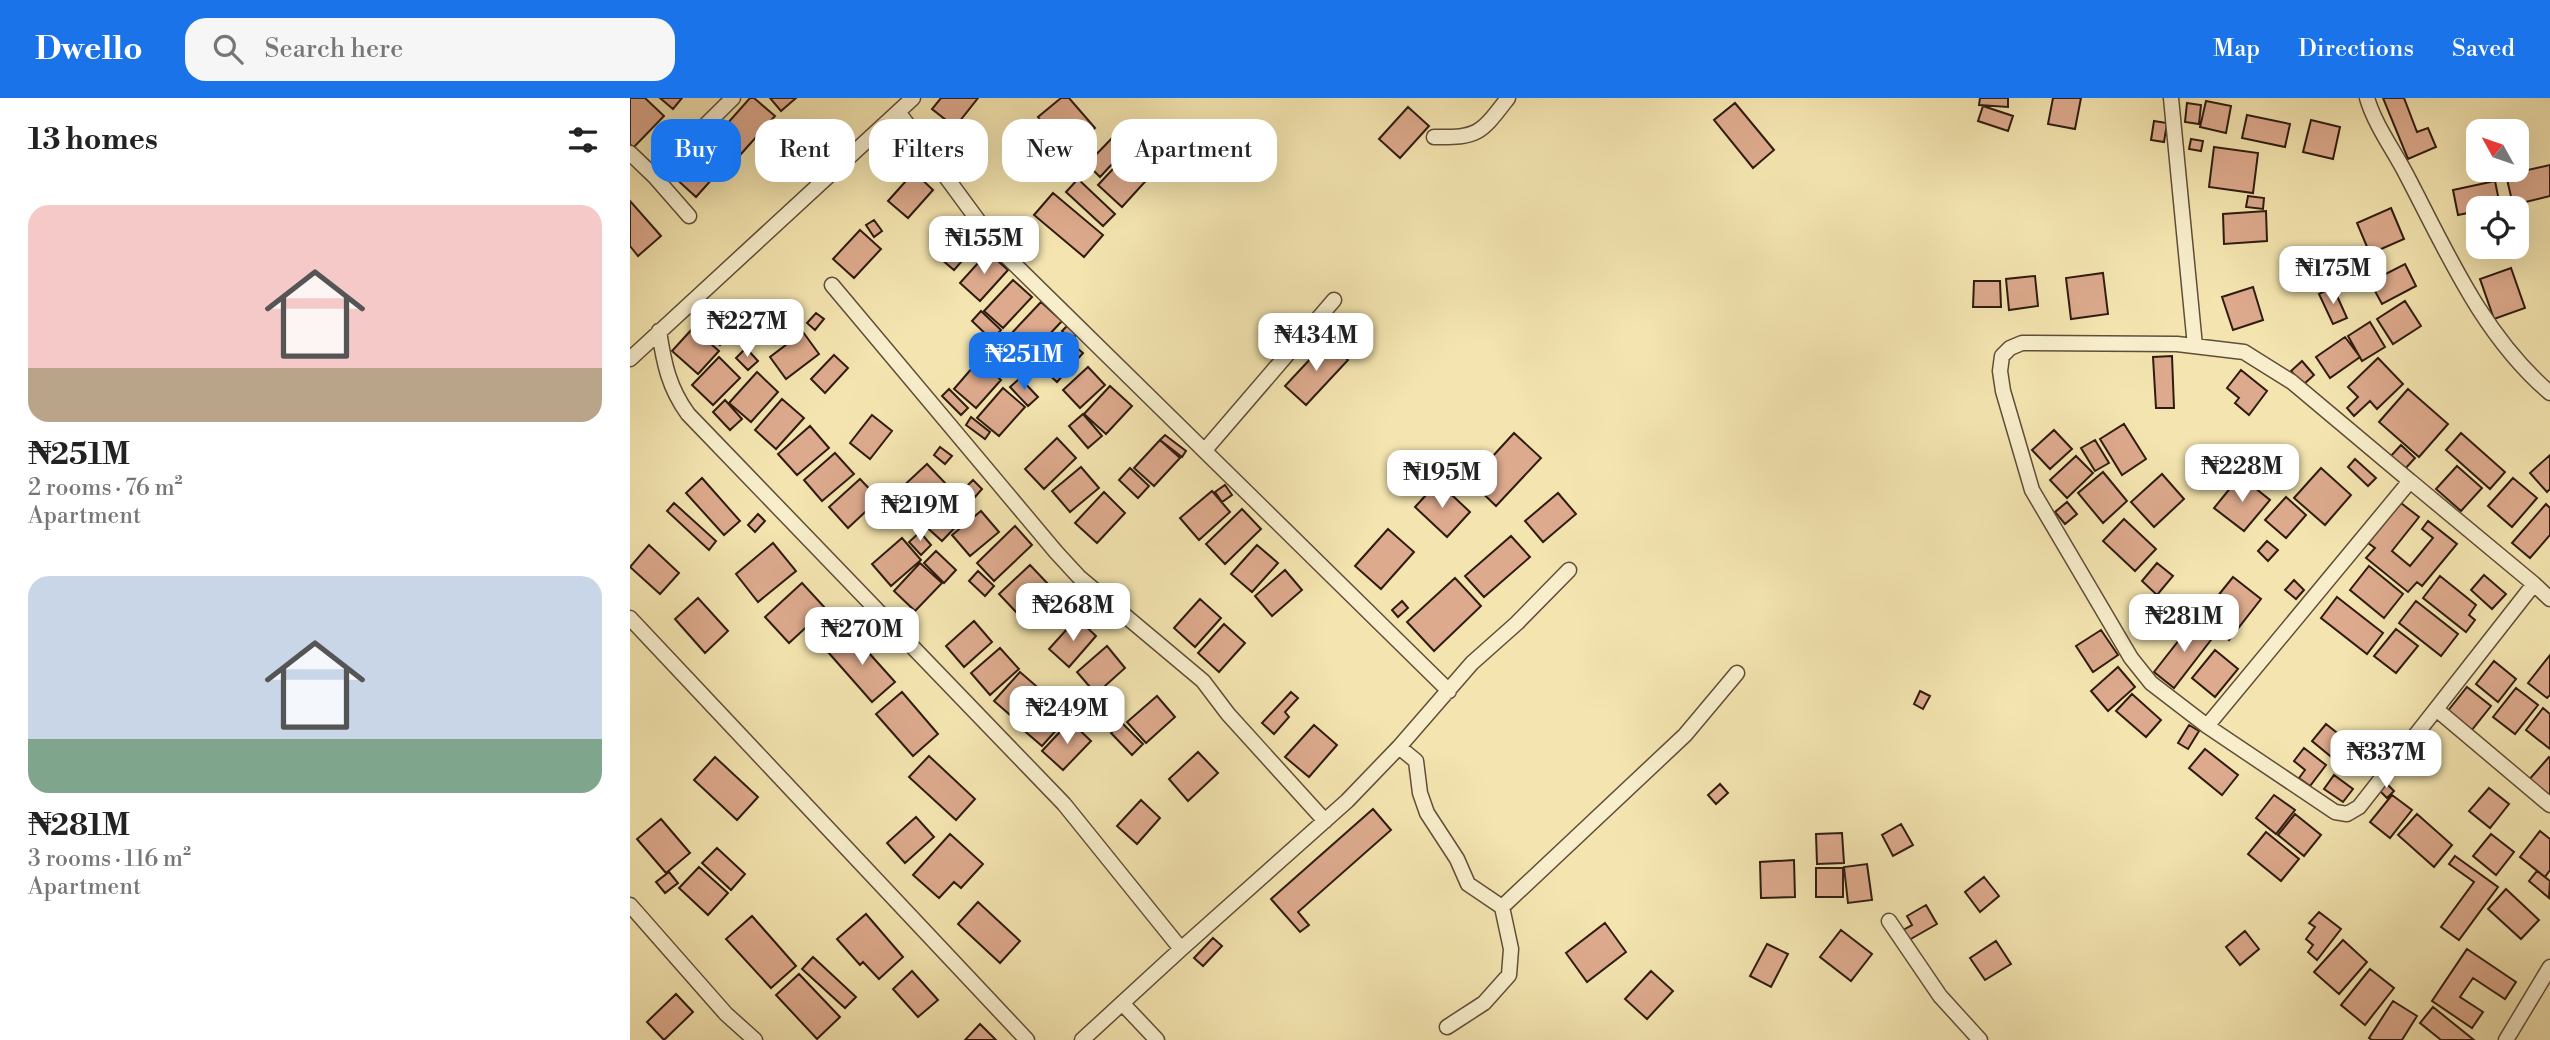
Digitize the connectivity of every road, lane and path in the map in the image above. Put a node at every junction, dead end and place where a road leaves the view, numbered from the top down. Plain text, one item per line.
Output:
1 (733, 98) edge
2 (913, 98) edge
3 (1507, 98) edge
4 (2171, 98) edge
5 (2364, 98) edge
6 (899, 113) junction
7 (712, 119) edge
8 (1434, 137) dead end
9 (630, 153) edge
10 (651, 173) edge
11 (659, 182) edge
12 (689, 216) dead end
13 (832, 285) dead end
14 (1334, 300) dead end
15 (659, 331) junction
16 (2195, 346) junction
17 (630, 359) edge
18 (2550, 393) edge
19 (1205, 450) junction
20 (2410, 481) junction
21 (1569, 570) dead end
22 (2534, 584) junction
23 (2550, 599) edge
24 (630, 618) edge
25 (1737, 673) dead end
26 (1449, 691) junction
27 (2436, 709) junction
28 (2207, 726) junction
29 (1399, 747) junction
30 (2550, 805) edge
31 (1325, 821) junction
32 (630, 905) edge
33 (1502, 907) junction
34 (1889, 920) dead end
35 (1181, 948) junction
36 (2550, 968) edge
37 (1123, 1004) junction
38 (1447, 1027) dead end
39 (755, 1040) edge
40 (1027, 1040) edge
41 (1082, 1040) edge
42 (1157, 1040) edge
43 (1980, 1040) edge
44 (2506, 1040) edge

1 - 7 street
2 - 6 street
3 - 8 street
4 - 16 street
5 - 18 street
6 - 15 street
6 - 19 street
9 - 10 street
11 - 12 street
13 - 31 street
14 - 19 street
15 - 17 street
15 - 35 street
16 - 20 street
16 - 28 street
19 - 26 street
20 - 22 street
20 - 28 street
21 - 26 street
22 - 23 street
22 - 27 street
24 - 40 street
25 - 33 street
26 - 29 street
27 - 28 street
27 - 30 street
29 - 31 street
29 - 33 street
31 - 35 street
32 - 39 street
33 - 38 street
34 - 43 street
35 - 37 street
36 - 44 street
37 - 41 street
37 - 42 street

